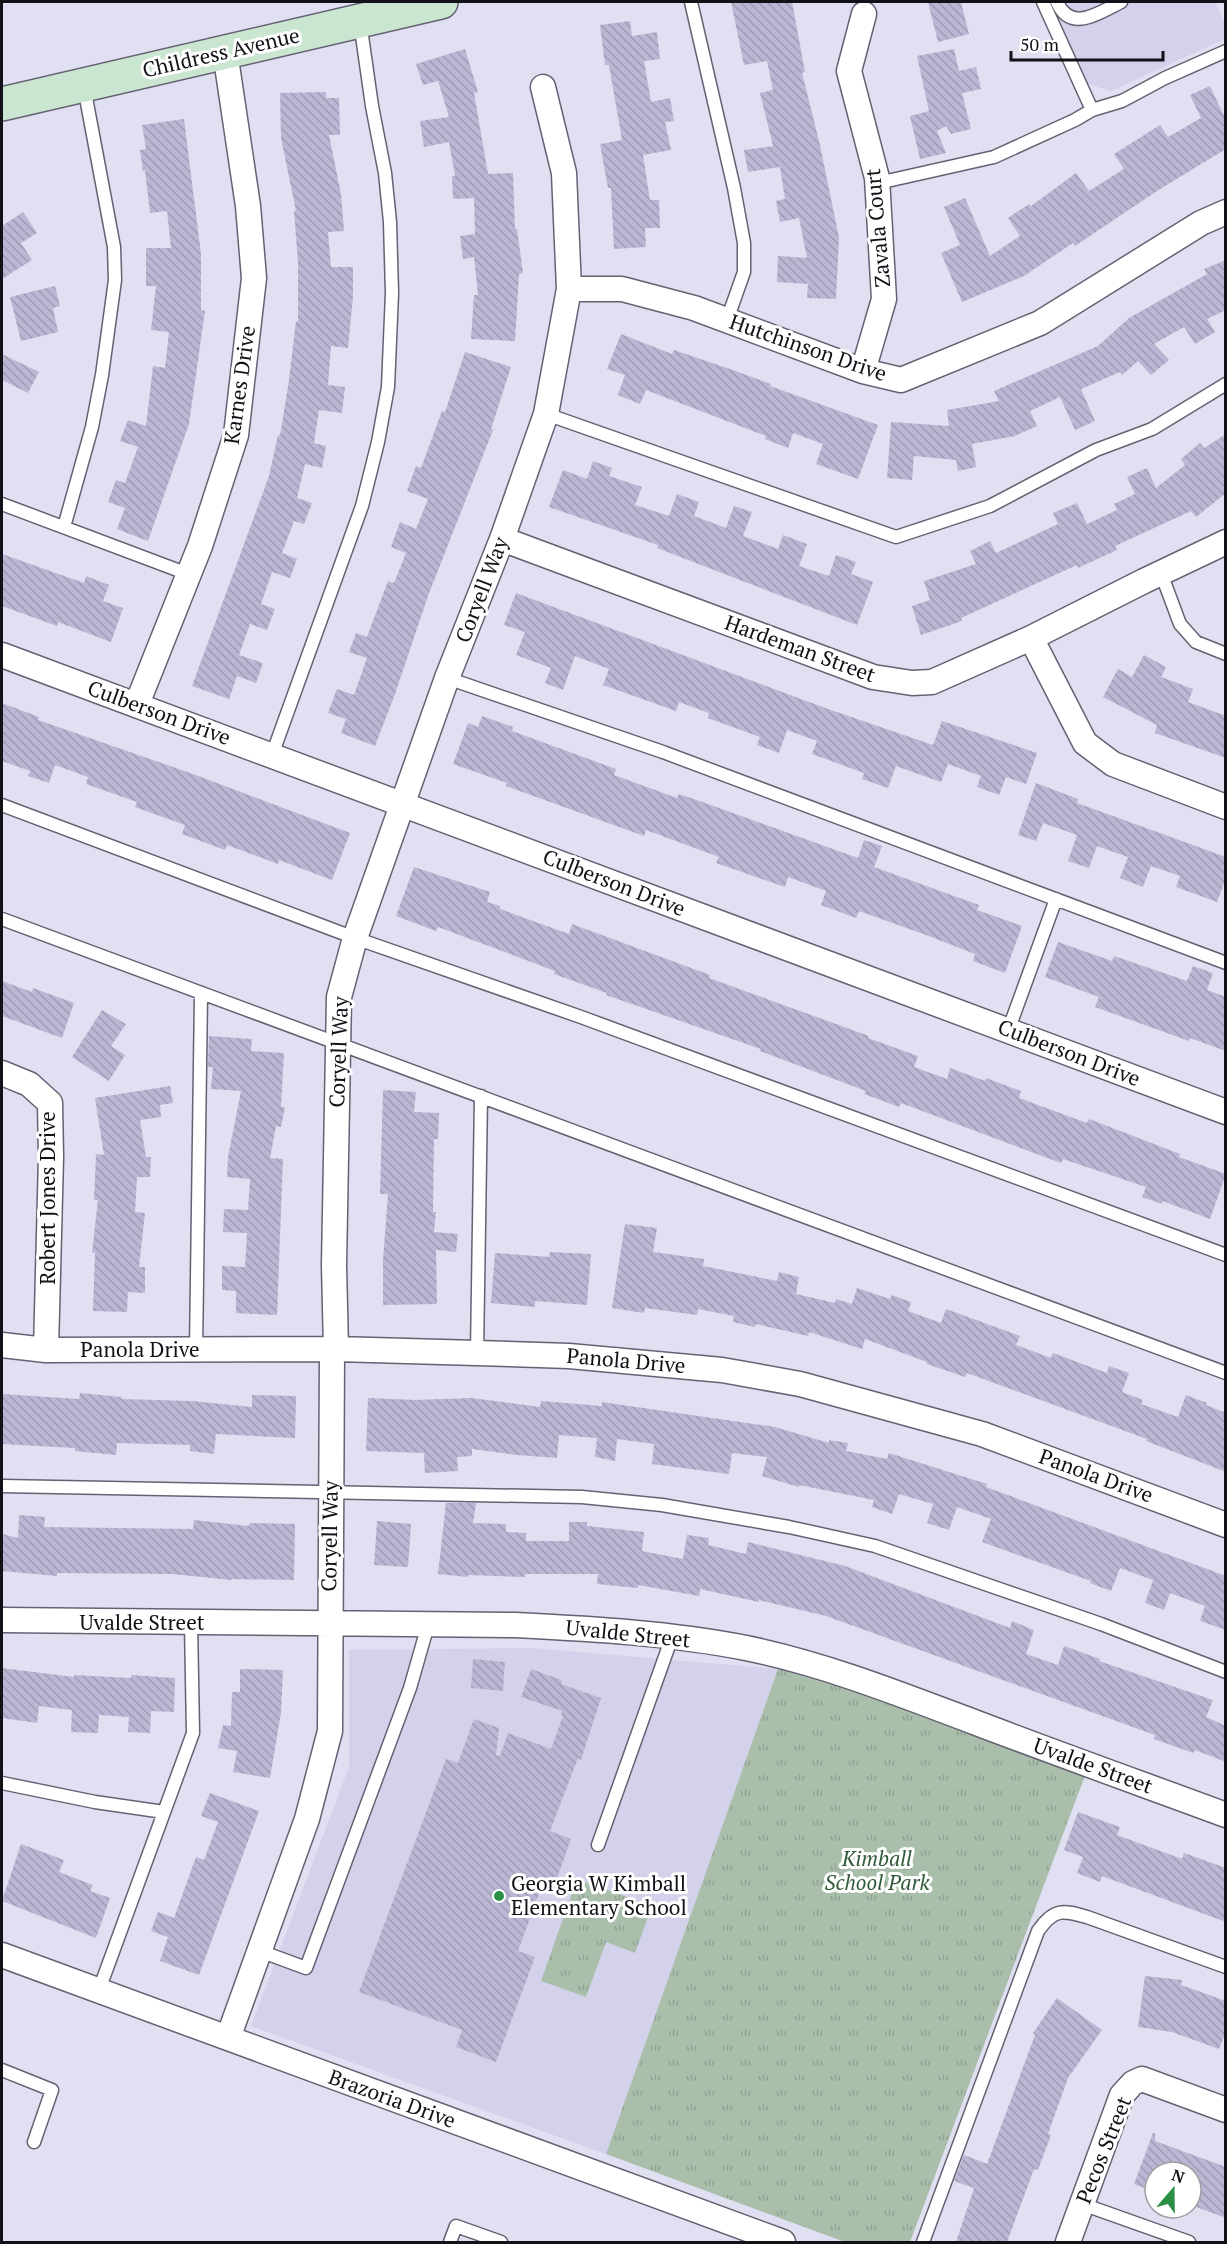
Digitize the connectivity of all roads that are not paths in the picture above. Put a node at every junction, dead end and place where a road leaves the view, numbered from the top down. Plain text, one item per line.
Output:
1 (441, 2) edge
2 (691, 2) edge
3 (1043, 2) edge
4 (1057, 2) edge
5 (1122, 2) edge
6 (864, 14) dead end
7 (360, 21) junction
8 (1226, 51) edge
9 (225, 52) junction
10 (84, 86) junction
11 (543, 87) dead end
12 (2, 104) edge
13 (1092, 110) junction
14 (878, 183) junction
15 (1226, 212) edge
16 (569, 289) junction
17 (728, 320) junction
18 (863, 371) junction
19 (1226, 384) edge
20 (546, 414) junction
21 (2, 504) edge
22 (64, 527) junction
23 (502, 538) junction
24 (1226, 542) edge
25 (1161, 573) junction
26 (188, 574) junction
27 (1031, 638) junction
28 (1226, 654) edge
29 (2, 655) edge
30 (447, 678) junction
31 (137, 704) junction
32 (272, 755) junction
33 (2, 805) edge
34 (404, 805) junction
35 (1226, 807) edge
36 (1056, 899) junction
37 (2, 919) edge
38 (355, 938) junction
39 (1226, 963) edge
40 (201, 994) junction
41 (1008, 1031) junction
42 (338, 1043) junction
43 (2, 1073) edge
44 (481, 1096) junction
45 (1226, 1112) edge
46 (1226, 1255) edge
47 (2, 1345) edge
48 (336, 1349) junction
49 (46, 1350) junction
50 (196, 1350) junction
51 (477, 1353) junction
52 (1226, 1372) edge
53 (2, 1486) edge
54 (331, 1492) junction
55 (1226, 1525) edge
56 (2, 1620) edge
57 (191, 1623) junction
58 (330, 1625) junction
59 (428, 1625) junction
60 (672, 1638) junction
61 (1226, 1672) edge
62 (2, 1783) edge
63 (164, 1812) junction
64 (1226, 1815) edge
65 (598, 1845) dead end
66 (260, 1951) junction
67 (2, 1955) edge
68 (1226, 1967) edge
69 (99, 1990) junction
70 (228, 2038) junction
71 (2, 2070) edge
72 (1226, 2110) edge
73 (34, 2142) dead end
74 (1082, 2204) junction
75 (450, 2242) edge
76 (501, 2242) edge
77 (783, 2242) edge
78 (922, 2242) edge
79 (1068, 2242) edge
80 (1189, 2242) edge

1 - 7 street, Childress Avenue
2 - 17 lane
3 - 13 lane
4 - 5 lane
6 - 14 street, Zavala Court
7 - 9 street, Childress Avenue
7 - 32 lane
8 - 13 lane
9 - 10 street, Childress Avenue
9 - 26 street, Karnes Drive
10 - 12 street, Childress Avenue
10 - 22 lane
11 - 16 street, Coryell Way
13 - 14 lane
14 - 18 street, Zavala Court
15 - 18 street, Hutchinson Drive
16 - 17 street, Hutchinson Drive
16 - 20 street, Coryell Way
17 - 18 street, Hutchinson Drive
19 - 20 lane
20 - 23 street, Coryell Way
21 - 22 lane
22 - 26 lane
23 - 27 street, Hardeman Street
23 - 30 street, Coryell Way
24 - 25 street, Hardeman Street
25 - 27 street, Hardeman Street
25 - 28 lane
26 - 31 street, Karnes Drive
27 - 35 street
29 - 31 street, Culberson Drive
30 - 34 street, Coryell Way
30 - 36 lane
31 - 32 street, Culberson Drive
32 - 34 street, Culberson Drive
33 - 38 lane
34 - 38 street, Coryell Way
34 - 41 street, Culberson Drive
36 - 39 lane
36 - 41 lane
37 - 40 lane
38 - 42 street, Coryell Way
38 - 46 lane
40 - 42 lane
40 - 50 lane
41 - 45 street, Culberson Drive
42 - 44 lane
42 - 48 street, Coryell Way
43 - 49 street, Robert Jones Drive
44 - 51 lane
44 - 52 lane
47 - 49 street, Panola Drive
48 - 50 street, Panola Drive
48 - 51 street, Panola Drive
48 - 54 street, Coryell Way
49 - 50 street, Panola Drive
51 - 55 street, Panola Drive
53 - 54 lane
54 - 58 street, Coryell Way
54 - 61 lane
56 - 57 street, Uvalde Street
57 - 58 street, Uvalde Street
57 - 63 lane
58 - 59 street, Uvalde Street
58 - 66 street, Coryell Way
59 - 60 street, Uvalde Street
59 - 66 lane
60 - 64 street, Uvalde Street
60 - 65 lane
62 - 63 lane
63 - 69 lane
66 - 70 street, Coryell Way
67 - 69 street, Brazoria Drive
68 - 78 lane
69 - 70 street, Brazoria Drive
70 - 77 street, Brazoria Drive
71 - 73 lane
72 - 74 street, Pecos Street
74 - 79 street, Pecos Street
74 - 80 lane
75 - 76 lane

